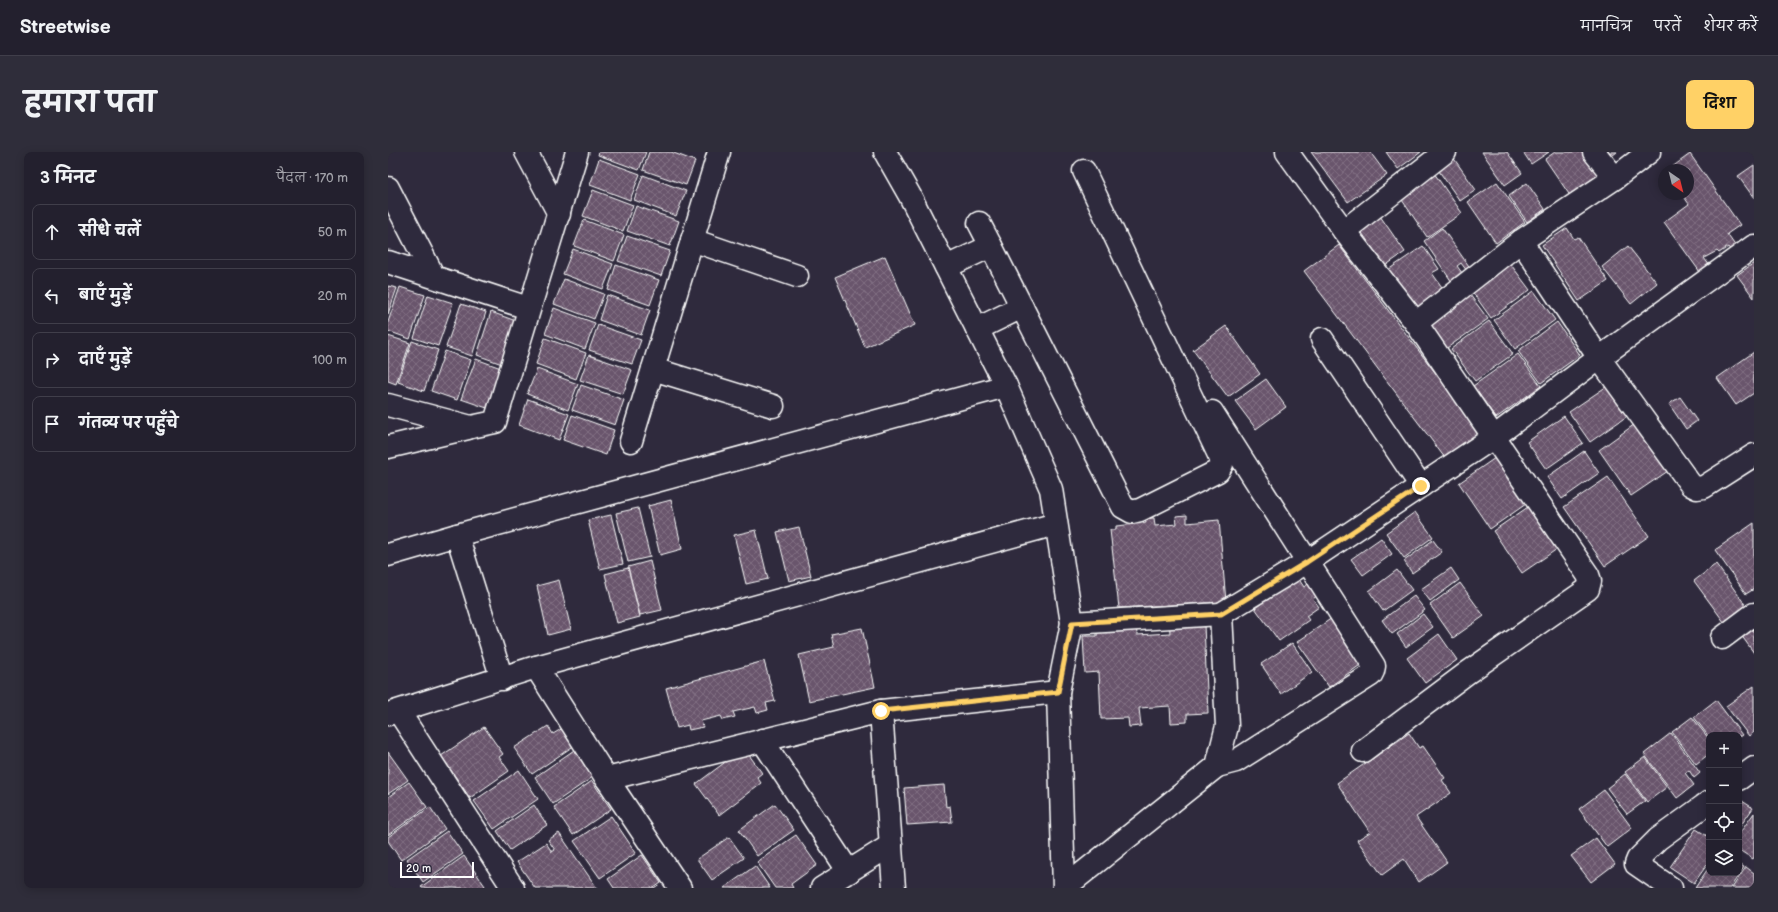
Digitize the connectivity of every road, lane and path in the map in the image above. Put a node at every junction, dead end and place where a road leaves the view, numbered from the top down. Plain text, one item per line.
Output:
1 (526, 152) edge
2 (577, 152) edge
3 (719, 152) edge
4 (885, 152) edge
5 (1287, 152) edge
6 (1445, 152) edge
7 (1594, 152) edge
8 (1649, 152) edge
9 (1084, 171) dead end
10 (1615, 178) junction
11 (388, 188) edge
12 (559, 214) junction
13 (979, 223) dead end
14 (1344, 232) junction
15 (692, 240) junction
16 (1521, 241) junction
17 (991, 246) junction
18 (1754, 246) edge
19 (388, 262) edge
20 (946, 267) junction
21 (433, 275) junction
22 (797, 276) dead end
23 (1022, 307) junction
24 (528, 308) junction
25 (1416, 322) junction
26 (977, 329) junction
27 (1322, 339) dead end
28 (1599, 358) junction
29 (653, 369) junction
30 (1006, 386) junction
31 (388, 405) edge
32 (773, 406) dead end
33 (1212, 412) dead end
34 (471, 427) junction
35 (1494, 438) junction
36 (631, 441) dead end
37 (388, 447) edge
38 (1754, 455) edge
39 (1421, 486) junction
40 (1056, 524) junction
41 (457, 534) junction
42 (388, 555) edge
43 (1307, 562) junction
44 (1221, 614) junction
45 (1754, 614) edge
46 (1072, 623) junction
47 (1722, 638) dead end
48 (536, 667) junction
49 (502, 679) junction
50 (1058, 692) junction
51 (881, 711) junction
52 (393, 713) edge
53 (762, 740) junction
54 (1363, 751) dead end
55 (1217, 766) junction
56 (607, 779) junction
57 (1706, 804) edge
58 (891, 845) junction
59 (849, 872) junction
60 (513, 888) edge
61 (680, 888) edge
62 (822, 888) edge
63 (894, 888) edge
64 (1671, 888) edge

1 - 12 street
2 - 12 street
3 - 15 street
4 - 20 street
5 - 14 street
6 - 14 street
7 - 10 street
8 - 10 street
9 - 23 street
10 - 16 street
11 - 21 street
12 - 24 street
13 - 17 street
14 - 25 street
15 - 22 street
15 - 29 street
16 - 25 street
16 - 28 street
17 - 20 street
17 - 23 street
18 - 28 street
19 - 21 street
20 - 26 street
21 - 24 street
23 - 26 street
24 - 34 street
25 - 35 street
26 - 30 street
27 - 39 street
28 - 35 street
28 - 38 street
29 - 32 street
29 - 36 street
30 - 40 street
30 - 41 street
31 - 34 street
33 - 43 street
34 - 37 street
35 - 39 street
35 - 54 street
39 - 43 street
40 - 46 street
40 - 48 street
41 - 42 street
41 - 49 street
43 - 44 street
43 - 55 street
44 - 46 street
44 - 55 street
45 - 47 street
46 - 50 street
48 - 49 street
48 - 56 street
49 - 52 street
50 - 51 street
50 - 55 street
51 - 53 street
51 - 58 street
52 - 60 street
53 - 56 street
53 - 59 street
56 - 61 street
57 - 64 street
58 - 59 street
58 - 63 street
59 - 62 street

